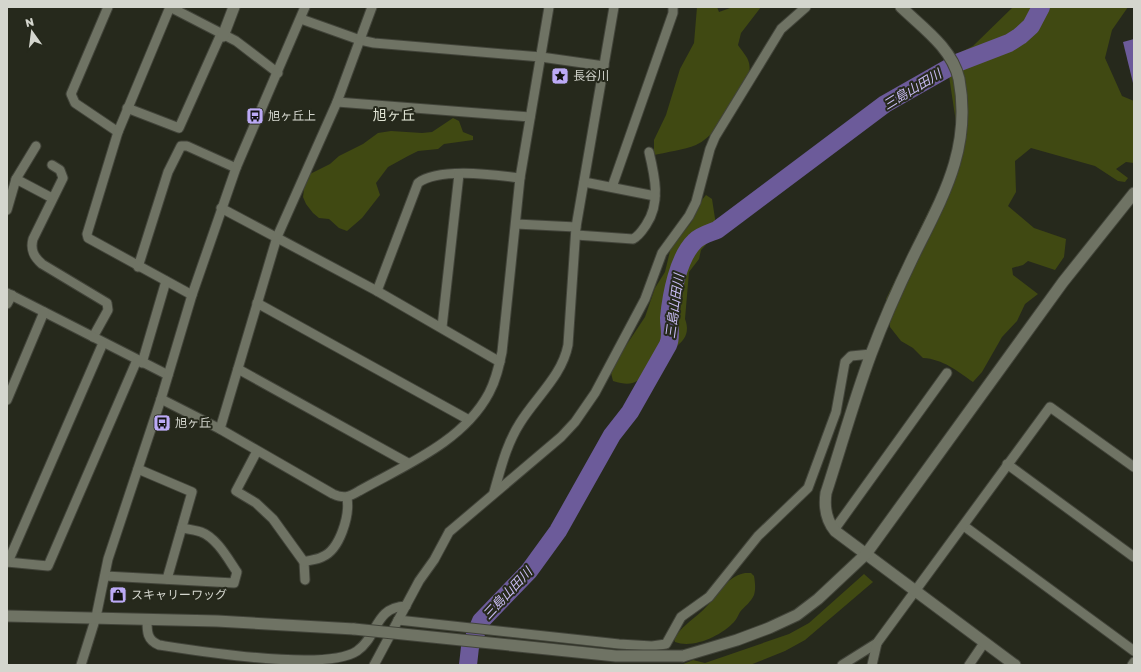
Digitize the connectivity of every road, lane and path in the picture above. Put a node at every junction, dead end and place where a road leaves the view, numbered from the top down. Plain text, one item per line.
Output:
1 (108, 7) edge
2 (234, 7) edge
3 (305, 7) edge
4 (372, 7) edge
5 (549, 7) edge
6 (614, 7) edge
7 (673, 7) edge
8 (806, 7) edge
9 (901, 7) edge
10 (300, 19) junction
11 (222, 35) junction
12 (360, 40) junction
13 (540, 57) junction
14 (604, 66) junction
15 (278, 73) junction
16 (337, 102) junction
17 (127, 108) junction
18 (530, 117) junction
19 (118, 132) junction
20 (36, 146) dead end
21 (649, 152) dead end
22 (52, 165) dead end
23 (236, 168) junction
24 (459, 174) junction
25 (520, 178) junction
26 (16, 179) junction
27 (584, 182) junction
28 (612, 187) junction
29 (1134, 193) edge
30 (655, 196) junction
31 (52, 198) junction
32 (221, 208) junction
33 (7, 210) edge
34 (516, 224) junction
35 (576, 231) junction
36 (277, 237) junction
37 (138, 267) junction
38 (166, 281) junction
39 (377, 291) junction
40 (10, 294) edge
41 (192, 295) junction
42 (257, 303) junction
43 (7, 304) edge
44 (44, 312) junction
45 (442, 327) junction
46 (93, 337) junction
47 (103, 342) junction
48 (871, 354) junction
49 (140, 362) junction
50 (500, 362) junction
51 (238, 369) junction
52 (947, 373) dead end
53 (168, 375) junction
54 (161, 399) junction
55 (7, 400) edge
56 (469, 420) junction
57 (220, 429) junction
58 (257, 452) junction
59 (408, 463) junction
60 (1007, 464) junction
61 (1134, 467) edge
62 (138, 469) junction
63 (494, 492) junction
64 (347, 498) junction
65 (964, 526) junction
66 (182, 528) junction
67 (834, 530) junction
68 (866, 554) junction
69 (1134, 557) edge
70 (7, 562) edge
71 (304, 562) junction
72 (105, 576) junction
73 (167, 579) junction
74 (304, 580) dead end
75 (914, 591) junction
76 (406, 606) junction
77 (7, 616) edge
78 (96, 617) junction
79 (147, 620) junction
80 (398, 620) junction
81 (876, 643) junction
82 (984, 643) junction
83 (1134, 652) edge
84 (1134, 662) edge
85 (81, 665) edge
86 (374, 665) edge
87 (842, 665) edge
88 (872, 665) edge
89 (969, 665) edge
90 (1015, 665) edge
91 (1132, 665) edge

1 - 19 street
2 - 11 street
3 - 10 street
4 - 12 street
5 - 13 street
6 - 14 street
7 - 28 street
8 - 63 street
9 - 48 street
10 - 12 street
10 - 15 street
11 - 15 street
11 - 17 street
11 - 17 street
12 - 13 street
12 - 16 street
13 - 14 street
13 - 18 street
14 - 27 street
15 - 23 street
16 - 18 street
16 - 36 street
17 - 19 street
18 - 25 street
19 - 37 street
20 - 26 street
21 - 30 street
22 - 31 street
23 - 32 street
23 - 37 street
24 - 25 street
24 - 39 street
24 - 45 street
25 - 34 street
26 - 31 street
26 - 33 street
27 - 28 street
27 - 35 street
28 - 30 street
29 - 68 street
30 - 35 street
31 - 46 street
32 - 36 street
32 - 41 street
34 - 35 street
34 - 50 street
35 - 63 street
36 - 39 street
36 - 42 street
37 - 38 street
38 - 41 street
38 - 49 street
39 - 45 street
40 - 43 street
40 - 44 street
41 - 53 street
42 - 51 street
42 - 56 street
44 - 46 street
44 - 55 street
45 - 50 street
46 - 47 street
47 - 49 street
47 - 70 street
48 - 67 street
48 - 80 street
49 - 53 street
49 - 70 street
50 - 56 street
51 - 57 street
51 - 59 street
52 - 67 street
53 - 54 street
54 - 57 street
54 - 62 street
56 - 59 street
57 - 58 street
58 - 64 street
58 - 71 street
59 - 64 street
60 - 61 street
60 - 65 street
60 - 69 street
62 - 66 street
62 - 72 street
63 - 76 street
64 - 71 street
65 - 75 street
65 - 83 street
66 - 73 street
66 - 73 street
67 - 68 street
68 - 75 street
68 - 79 street, bridge
71 - 74 street
72 - 73 street
72 - 78 street
75 - 81 street
75 - 82 street
76 - 79 street
76 - 80 street
77 - 78 street
78 - 79 street
78 - 85 street
80 - 86 street
81 - 87 street
81 - 88 street
82 - 89 street
82 - 90 street
84 - 91 street

